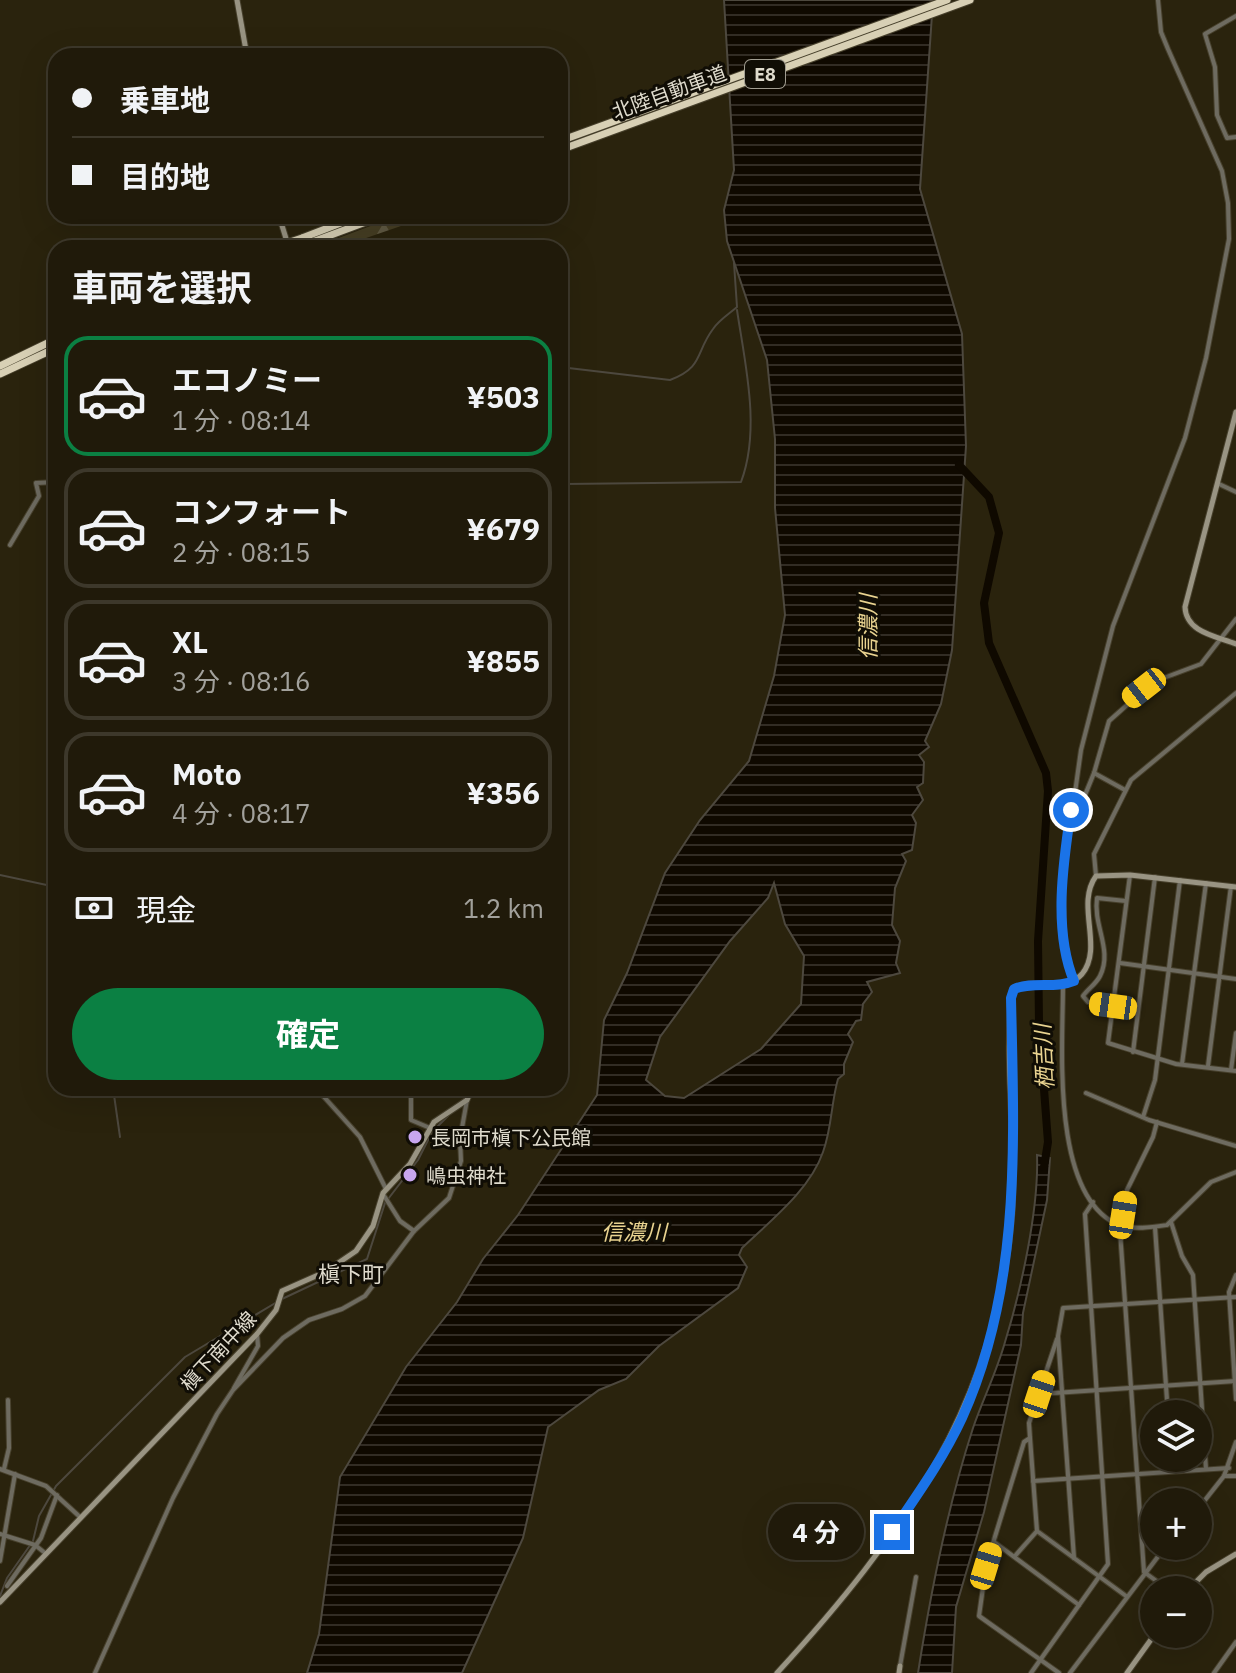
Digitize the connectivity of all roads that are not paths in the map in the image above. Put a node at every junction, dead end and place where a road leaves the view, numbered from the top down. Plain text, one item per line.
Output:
1 (237, 0) edge
2 (947, 0) edge
3 (970, 0) edge
4 (1158, 0) edge
5 (1236, 16) edge
6 (246, 48) edge
7 (1236, 137) edge
8 (568, 138) edge
9 (568, 147) edge
10 (342, 224) edge
11 (359, 224) edge
12 (308, 240) edge
13 (312, 240) edge
14 (48, 343) edge
15 (48, 352) edge
16 (0, 366) edge
17 (0, 374) edge
18 (1236, 412) edge
19 (48, 482) edge
20 (1219, 484) junction
21 (1236, 492) edge
22 (10, 545) dead end
23 (1236, 619) edge
24 (1219, 638) junction
25 (1236, 644) edge
26 (1236, 693) edge
27 (1094, 773) junction
28 (1125, 790) junction
29 (1069, 826) junction
30 (1130, 875) junction
31 (1096, 876) junction
32 (1155, 877) junction
33 (1180, 880) junction
34 (1206, 883) junction
35 (1233, 886) edge
36 (1126, 901) junction
37 (1119, 963) junction
38 (1144, 966) junction
39 (1169, 970) junction
40 (1194, 973) junction
41 (1219, 977) junction
42 (1236, 979) edge
43 (1074, 981) junction
44 (1061, 985) junction
45 (1113, 1006) junction
46 (1236, 1033) edge
47 (1133, 1052) junction
48 (1158, 1059) junction
49 (1182, 1064) junction
50 (1207, 1067) junction
51 (1234, 1071) edge
52 (1086, 1093) dead end
53 (323, 1096) edge
54 (411, 1096) edge
55 (469, 1096) edge
56 (467, 1100) junction
57 (1143, 1117) junction
58 (1157, 1122) junction
59 (430, 1128) junction
60 (1236, 1146) edge
61 (1236, 1172) edge
62 (384, 1191) junction
63 (1093, 1202) junction
64 (1171, 1222) junction
65 (1121, 1226) junction
66 (1155, 1227) junction
67 (414, 1231) junction
68 (1236, 1275) edge
69 (1229, 1297) junction
70 (1236, 1297) edge
71 (1195, 1299) junction
72 (1160, 1302) junction
73 (1126, 1304) junction
74 (1091, 1307) junction
75 (257, 1334) junction
76 (1058, 1336) junction
77 (1235, 1381) edge
78 (1200, 1384) junction
79 (1166, 1386) junction
80 (1131, 1388) junction
81 (233, 1390) junction
82 (1097, 1390) junction
83 (1062, 1393) junction
84 (1039, 1394) junction
85 (1236, 1399) edge
86 (8, 1400) dead end
87 (1167, 1400) edge
88 (1201, 1400) edge
89 (1030, 1438) junction
90 (1236, 1442) edge
91 (1229, 1468) junction
92 (2, 1469) edge
93 (1212, 1469) edge
94 (1160, 1472) edge
95 (15, 1474) junction
96 (1137, 1474) junction
97 (1102, 1476) junction
98 (1224, 1476) junction
99 (1236, 1476) edge
100 (1068, 1478) junction
101 (1033, 1481) junction
102 (1212, 1491) edge
103 (57, 1495) junction
104 (80, 1517) junction
105 (1037, 1531) junction
106 (2, 1535) edge
107 (994, 1542) junction
108 (35, 1545) junction
109 (45, 1553) junction
110 (1236, 1554) edge
111 (1015, 1556) junction
112 (1074, 1558) junction
113 (1154, 1560) edge
114 (0, 1561) edge
115 (1144, 1572) junction
116 (1150, 1576) edge
117 (1202, 1576) edge
118 (916, 1577) dead end
119 (1100, 1577) junction
120 (0, 1583) edge
121 (9, 1588) junction
122 (1126, 1596) junction
123 (0, 1602) edge
124 (1079, 1605) junction
125 (1236, 1642) edge
126 (1145, 1648) edge
127 (1040, 1659) junction
128 (900, 1670) edge
129 (95, 1673) edge
130 (777, 1673) edge
131 (1031, 1673) edge
132 (1059, 1673) edge
133 (1070, 1673) edge
134 (1127, 1673) edge
135 (1214, 1673) edge

1 - 6 street
2 - 8 highway, 北陸自動車道 / E8
3 - 9 highway, 北陸自動車道 / E8
4 - 29 street
5 - 7 street
10 - 12 highway
11 - 13 highway
14 - 16 highway
15 - 17 highway
18 - 20 street
19 - 22 street
20 - 21 street
20 - 24 street
23 - 24 street
24 - 25 street
24 - 27 street
26 - 28 street
27 - 28 street
27 - 29 street
28 - 31 street
29 - 43 street
30 - 31 street
30 - 32 street
30 - 36 street
31 - 43 street
32 - 33 street
32 - 38 street
33 - 34 street
33 - 39 street
34 - 35 street
34 - 40 street
35 - 41 street
36 - 37 street
36 - 45 street
37 - 38 street
37 - 45 street
38 - 39 street
38 - 47 street
39 - 40 street
39 - 48 street
40 - 41 street
40 - 49 street
41 - 42 street
41 - 50 street
43 - 44 street
44 - 63 street
44 - 130 street
45 - 47 street
46 - 51 street
47 - 48 street
48 - 49 street
48 - 57 street
49 - 50 street
50 - 51 street
52 - 57 street
53 - 62 street
54 - 59 street
55 - 56 street
56 - 59 street, 槇下南中線
56 - 67 street
57 - 58 street
58 - 60 street
58 - 65 street
59 - 62 street, 槇下南中線
61 - 64 street
62 - 67 street
62 - 75 street, 槇下南中線
63 - 65 street
63 - 74 street
64 - 66 street
64 - 71 street
65 - 66 street
65 - 73 street
66 - 72 street
67 - 81 street
68 - 69 street
69 - 70 street
69 - 71 street
69 - 77 street
71 - 72 street
71 - 78 street
72 - 73 street
72 - 79 street
73 - 74 street
73 - 80 street
74 - 76 street
74 - 82 street
75 - 81 street
75 - 104 street, 槇下南中線
76 - 83 street
76 - 84 street
77 - 78 street
77 - 85 street
78 - 79 street
78 - 88 street
79 - 80 street
79 - 87 street
80 - 82 street
80 - 96 street
81 - 129 street
82 - 83 street
82 - 97 street
83 - 84 street
83 - 100 street
84 - 89 street
86 - 92 street
89 - 101 street
89 - 107 street
90 - 91 street
91 - 93 street
91 - 98 street
92 - 95 street
94 - 96 street
95 - 103 street
95 - 106 street
96 - 97 street
96 - 115 street
97 - 100 street
97 - 119 street
98 - 99 street
98 - 102 street
100 - 101 street
100 - 112 street
101 - 105 street
103 - 104 street
103 - 108 street
104 - 109 street, 槇下南中線
105 - 111 street
105 - 112 street
106 - 108 street
106 - 114 street
107 - 111 street
107 - 127 street
108 - 109 street
108 - 121 street
109 - 121 street, 槇下南中線
110 - 117 street
111 - 124 street
112 - 119 street
113 - 115 street
115 - 116 street
115 - 122 street
118 - 128 street
119 - 122 street
119 - 124 street
120 - 121 street
121 - 123 street, 槇下南中線
122 - 133 street
124 - 127 street
125 - 135 street
126 - 134 street
127 - 131 street
127 - 132 street

